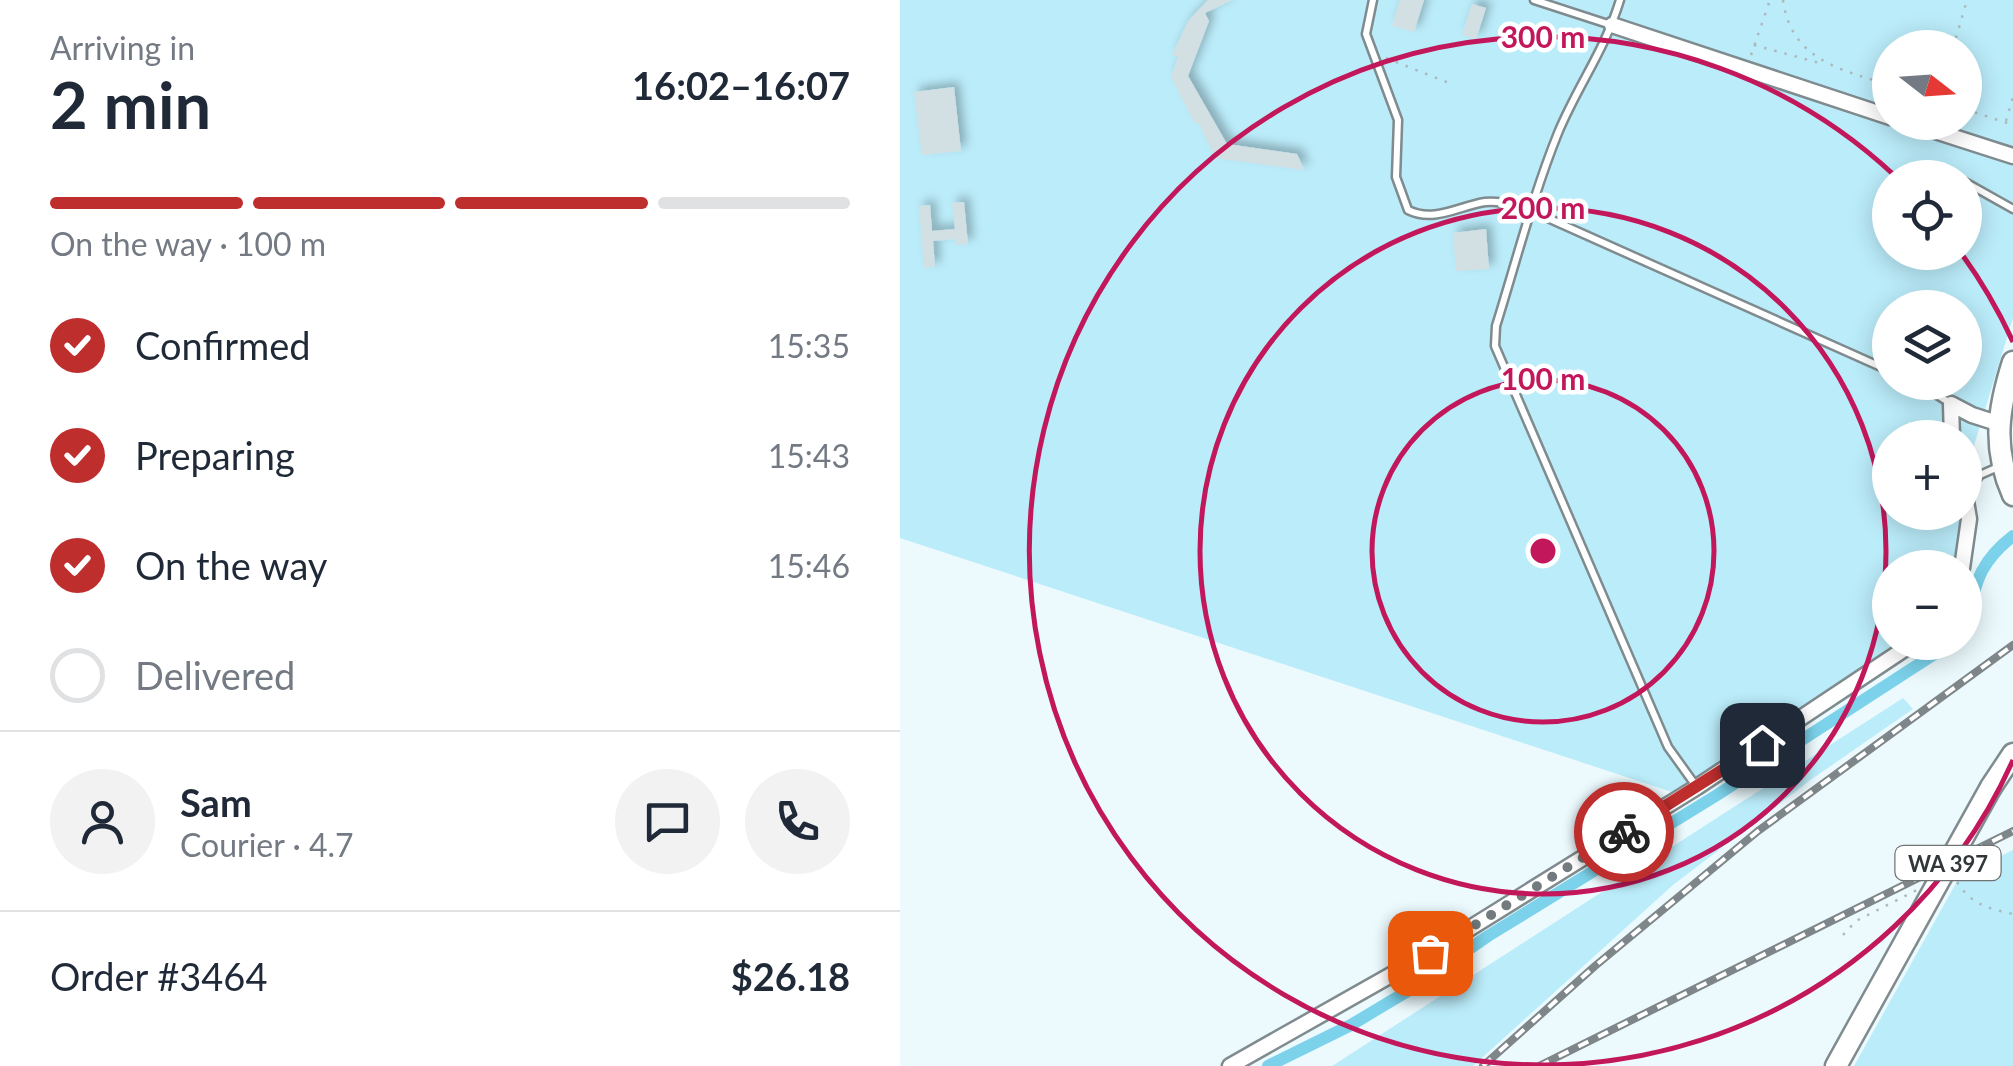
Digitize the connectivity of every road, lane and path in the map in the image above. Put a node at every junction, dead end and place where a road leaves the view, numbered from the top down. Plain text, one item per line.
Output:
1 (1373, 0) edge
2 (1534, 0) edge
3 (1620, 0) edge
4 (1770, 0) edge
5 (1783, 0) edge
6 (1967, 0) edge
7 (1612, 25) junction
8 (1958, 30) edge
9 (1754, 45) junction
10 (1373, 52) junction
11 (1829, 66) junction
12 (1746, 70) junction
13 (1872, 80) edge
14 (1454, 86) dead end
15 (2013, 97) edge
16 (1872, 111) edge
17 (1982, 114) edge
18 (2006, 122) junction
19 (2013, 125) edge
20 (1963, 140) edge
21 (2013, 156) edge
22 (1982, 192) edge
23 (2013, 209) edge
24 (1532, 212) junction
25 (2013, 362) edge
26 (1872, 363) edge
27 (1945, 400) edge
28 (1951, 404) junction
29 (1951, 420) edge
30 (1998, 422) junction
31 (2004, 465) junction
32 (1982, 473) edge
33 (2013, 495) edge
34 (1893, 660) edge
35 (2013, 754) edge
36 (1697, 787) junction
37 (1230, 1066) edge
38 (1836, 1066) edge

1 - 10 lane
2 - 7 lane
3 - 7 lane
4 - 9 path
5 - 11 path
6 - 8 path
7 - 12 street
7 - 24 lane
9 - 11 path
9 - 12 path
10 - 14 path
10 - 24 lane
11 - 13 path
12 - 16 street
15 - 18 path
17 - 18 path
18 - 19 path
20 - 21 street
22 - 23 lane
24 - 26 lane
24 - 36 lane
25 - 30 main road
27 - 28 lane
28 - 29 street
28 - 30 street
30 - 31 main road
31 - 32 lane
31 - 33 main road
34 - 36 street
35 - 38 main road, WA 397, bridge
36 - 37 street

